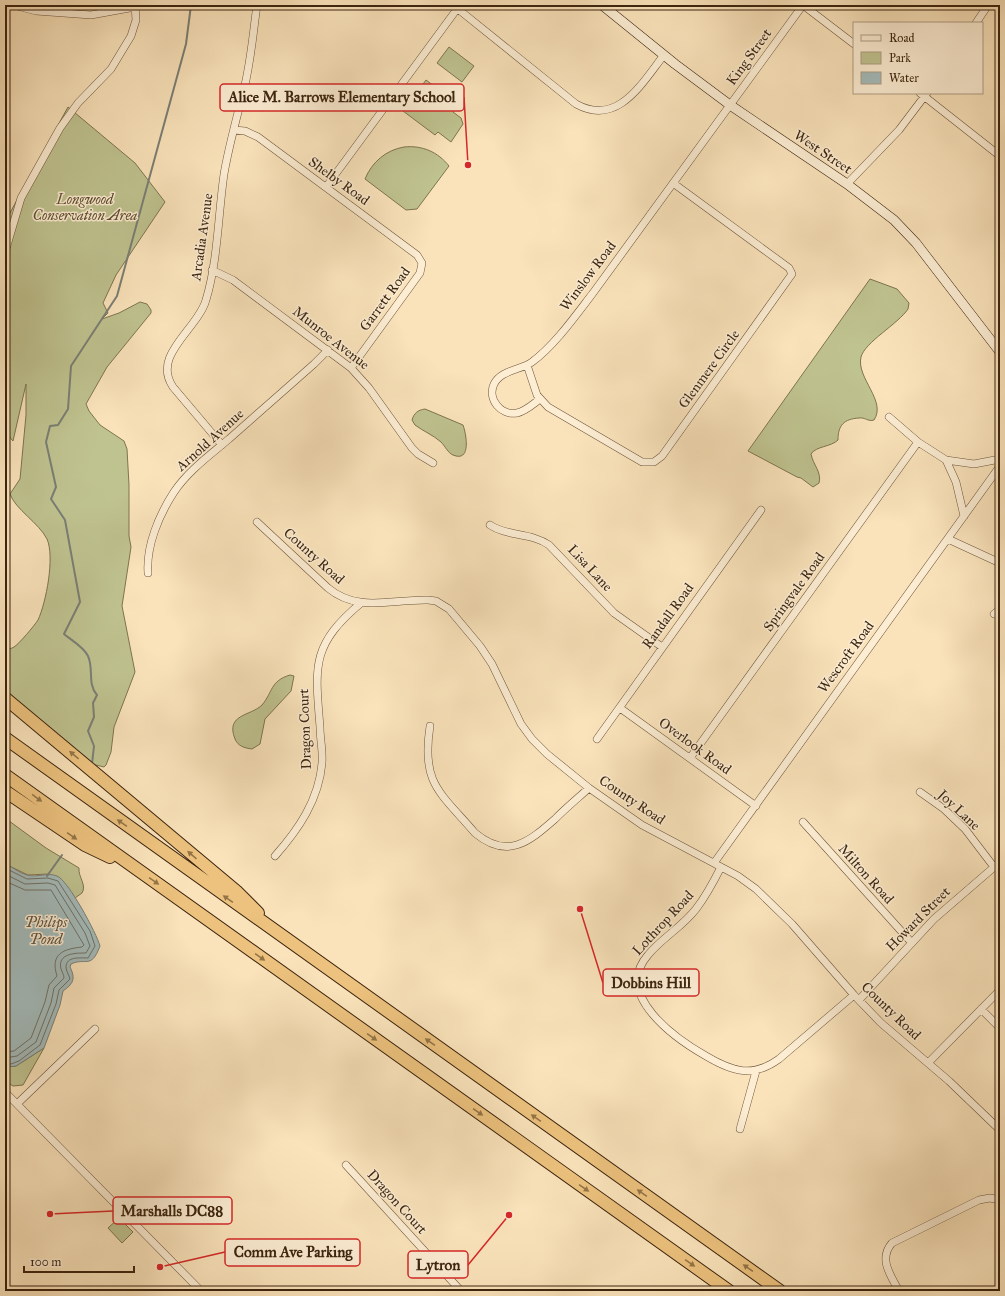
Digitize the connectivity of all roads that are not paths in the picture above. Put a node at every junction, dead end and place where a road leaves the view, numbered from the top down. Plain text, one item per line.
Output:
1 (257, 5) edge
2 (602, 5) edge
3 (803, 5) edge
4 (988, 5) edge
5 (135, 6) edge
6 (455, 7) edge
7 (21, 8) dead end
8 (977, 22) edge
9 (853, 43) edge
10 (664, 55) junction
11 (924, 94) edge
12 (730, 105) junction
13 (234, 130) junction
14 (1000, 156) edge
15 (673, 183) junction
16 (847, 184) junction
17 (326, 187) junction
18 (5, 252) edge
19 (422, 263) joint
20 (212, 270) junction
21 (328, 350) junction
22 (1000, 352) edge
23 (527, 366) junction
24 (351, 368) junction
25 (540, 399) junction
26 (889, 417) dead end
27 (918, 442) junction
28 (222, 445) junction
29 (1000, 459) edge
30 (946, 460) junction
31 (433, 463) dead end
32 (1000, 466) edge
33 (761, 510) dead end
34 (964, 516) junction
35 (257, 522) dead end
36 (490, 525) dead end
37 (948, 539) junction
38 (1000, 563) edge
39 (148, 573) dead end
40 (361, 603) junction
41 (1000, 610) edge
42 (994, 614) dead end
43 (662, 647) junction
44 (5, 698) edge
45 (620, 708) junction
46 (430, 726) dead end
47 (5, 738) edge
48 (597, 739) dead end
49 (690, 758) junction
50 (5, 775) edge
51 (589, 788) junction
52 (5, 791) edge
53 (920, 792) dead end
54 (756, 806) junction
55 (802, 822) dead end
56 (275, 856) dead end
57 (1000, 862) edge
58 (718, 865) junction
59 (994, 867) junction
60 (140, 872) junction
61 (283, 938) junction
62 (911, 942) junction
63 (1000, 990) edge
64 (857, 998) junction
65 (981, 1009) junction
66 (1000, 1028) edge
67 (95, 1030) dead end
68 (928, 1063) junction
69 (756, 1071) junction
70 (5, 1092) edge
71 (18, 1103) junction
72 (740, 1129) dead end
73 (1000, 1130) edge
74 (346, 1165) dead end
75 (1000, 1200) edge
76 (201, 1291) edge
77 (461, 1291) edge
78 (730, 1291) edge
79 (780, 1291) edge
80 (899, 1291) edge

1 - 13 street, Arcadia Avenue
2 - 10 main road, West Street
3 - 9 street
3 - 12 street, King Street
4 - 8 street
5 - 7 street
5 - 18 street
6 - 10 street
6 - 17 street
10 - 12 main road, West Street
11 - 14 street
11 - 16 street
12 - 15 street, Winslow Road
12 - 16 main road, West Street
13 - 17 street, Shelby Road
13 - 20 street, Arcadia Avenue
15 - 23 street, Winslow Road
15 - 25 street, Glenmere Circle
16 - 22 main road, West Street
17 - 19 street, Shelby Road
19 - 24 street, Garrett Road
20 - 21 street, Munroe Avenue
20 - 28 street, Arcadia Avenue
21 - 24 street, Munroe Avenue
21 - 28 street, Arnold Avenue
23 - 25 street, Glenmere Circle
23 - 25 street, Winslow Road
24 - 31 street, Munroe Avenue
26 - 27 street
27 - 30 street
27 - 49 street, Springvale Road
28 - 39 street, Arnold Avenue
29 - 30 street
30 - 34 street
32 - 34 street, Wescroft Road
33 - 43 street, Randall Road
34 - 37 street, Wescroft Road
35 - 40 street, County Road
36 - 43 street, Lisa Lane
37 - 38 street
37 - 54 street, Wescroft Road
40 - 51 street, County Road
40 - 56 street, Dragon Court
41 - 42 street
43 - 45 street, Randall Road
61 -> 44 highway
45 - 48 street, Randall Road
45 - 49 street, Overlook Road
46 - 51 street
61 -> 47 highway
49 - 54 street, Overlook Road
50 -> 60 highway
51 - 58 street, County Road
52 -> 60 highway
53 - 59 street, Joy Lane
54 - 58 street, Wescroft Road
55 - 62 street, Milton Road
57 - 59 street, Howard Street
58 - 64 street, County Road
58 - 69 street, Lothrop Road
59 - 62 street, Howard Street
60 -> 78 highway
79 -> 61 highway
62 - 64 street, Howard Street
63 - 65 street
64 - 68 street, County Road
64 - 69 street, Lothrop Road
65 - 66 street
65 - 68 street
67 - 71 street
68 - 73 street, County Road
69 - 72 street
70 - 71 street
71 - 76 street
74 - 77 street, Dragon Court
75 - 80 street

